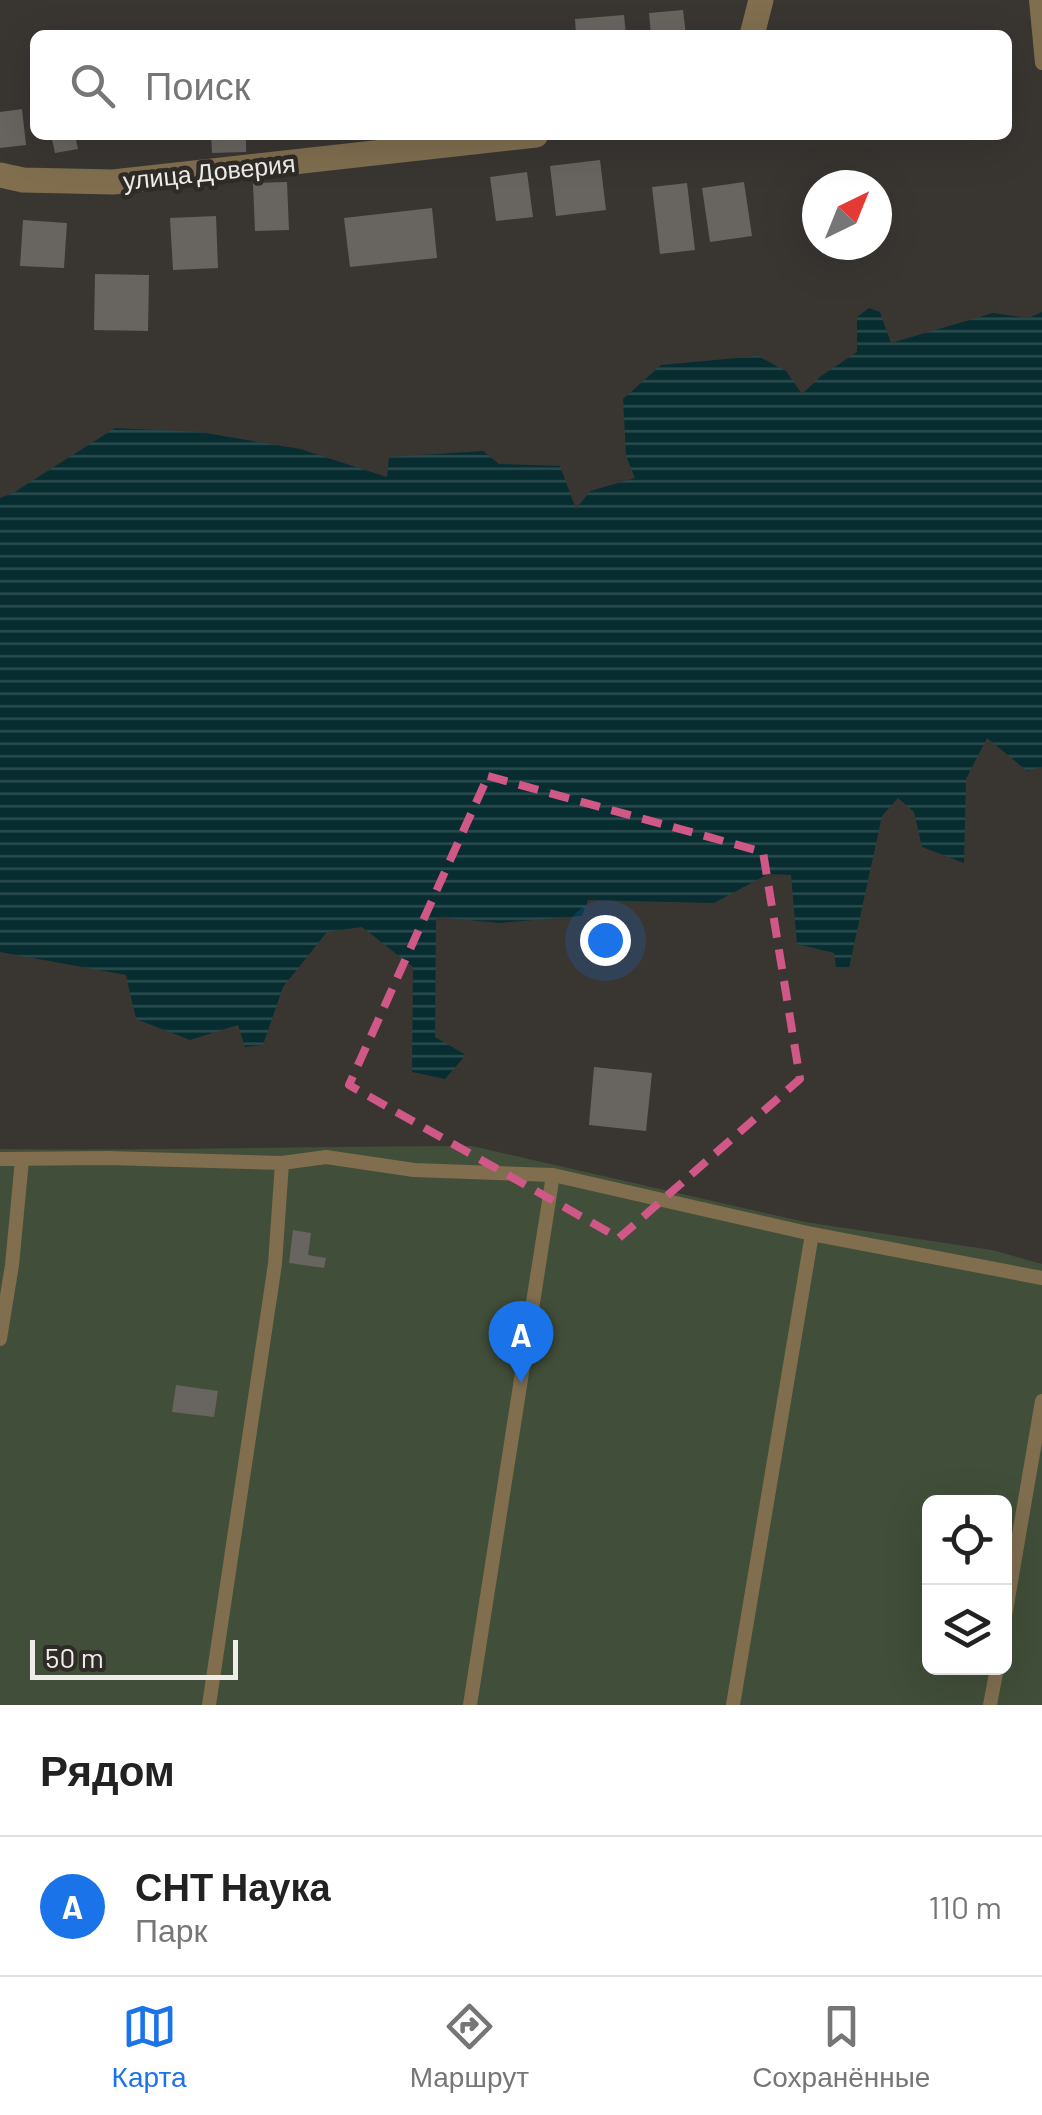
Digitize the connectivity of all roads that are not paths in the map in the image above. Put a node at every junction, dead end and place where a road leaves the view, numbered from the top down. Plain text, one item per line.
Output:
1 (761, 0) edge
2 (1036, 0) edge
3 (753, 30) edge
4 (1042, 63) edge
5 (491, 140) edge
6 (0, 175) edge
7 (0, 1159) edge
8 (22, 1160) junction
9 (282, 1163) junction
10 (553, 1175) junction
11 (812, 1234) junction
12 (1042, 1278) edge
13 (0, 1338) edge
14 (1042, 1402) edge
15 (1010, 1585) edge
16 (996, 1675) edge
17 (209, 1705) edge
18 (470, 1705) edge
19 (733, 1705) edge
20 (990, 1705) edge

1 - 3 street
2 - 4 lane
5 - 6 street, улица Доверия
7 - 8 lane
8 - 9 lane
8 - 13 lane
9 - 10 lane
9 - 17 lane
10 - 11 lane
10 - 18 lane
11 - 12 lane
11 - 19 lane
14 - 15 lane
16 - 20 lane

